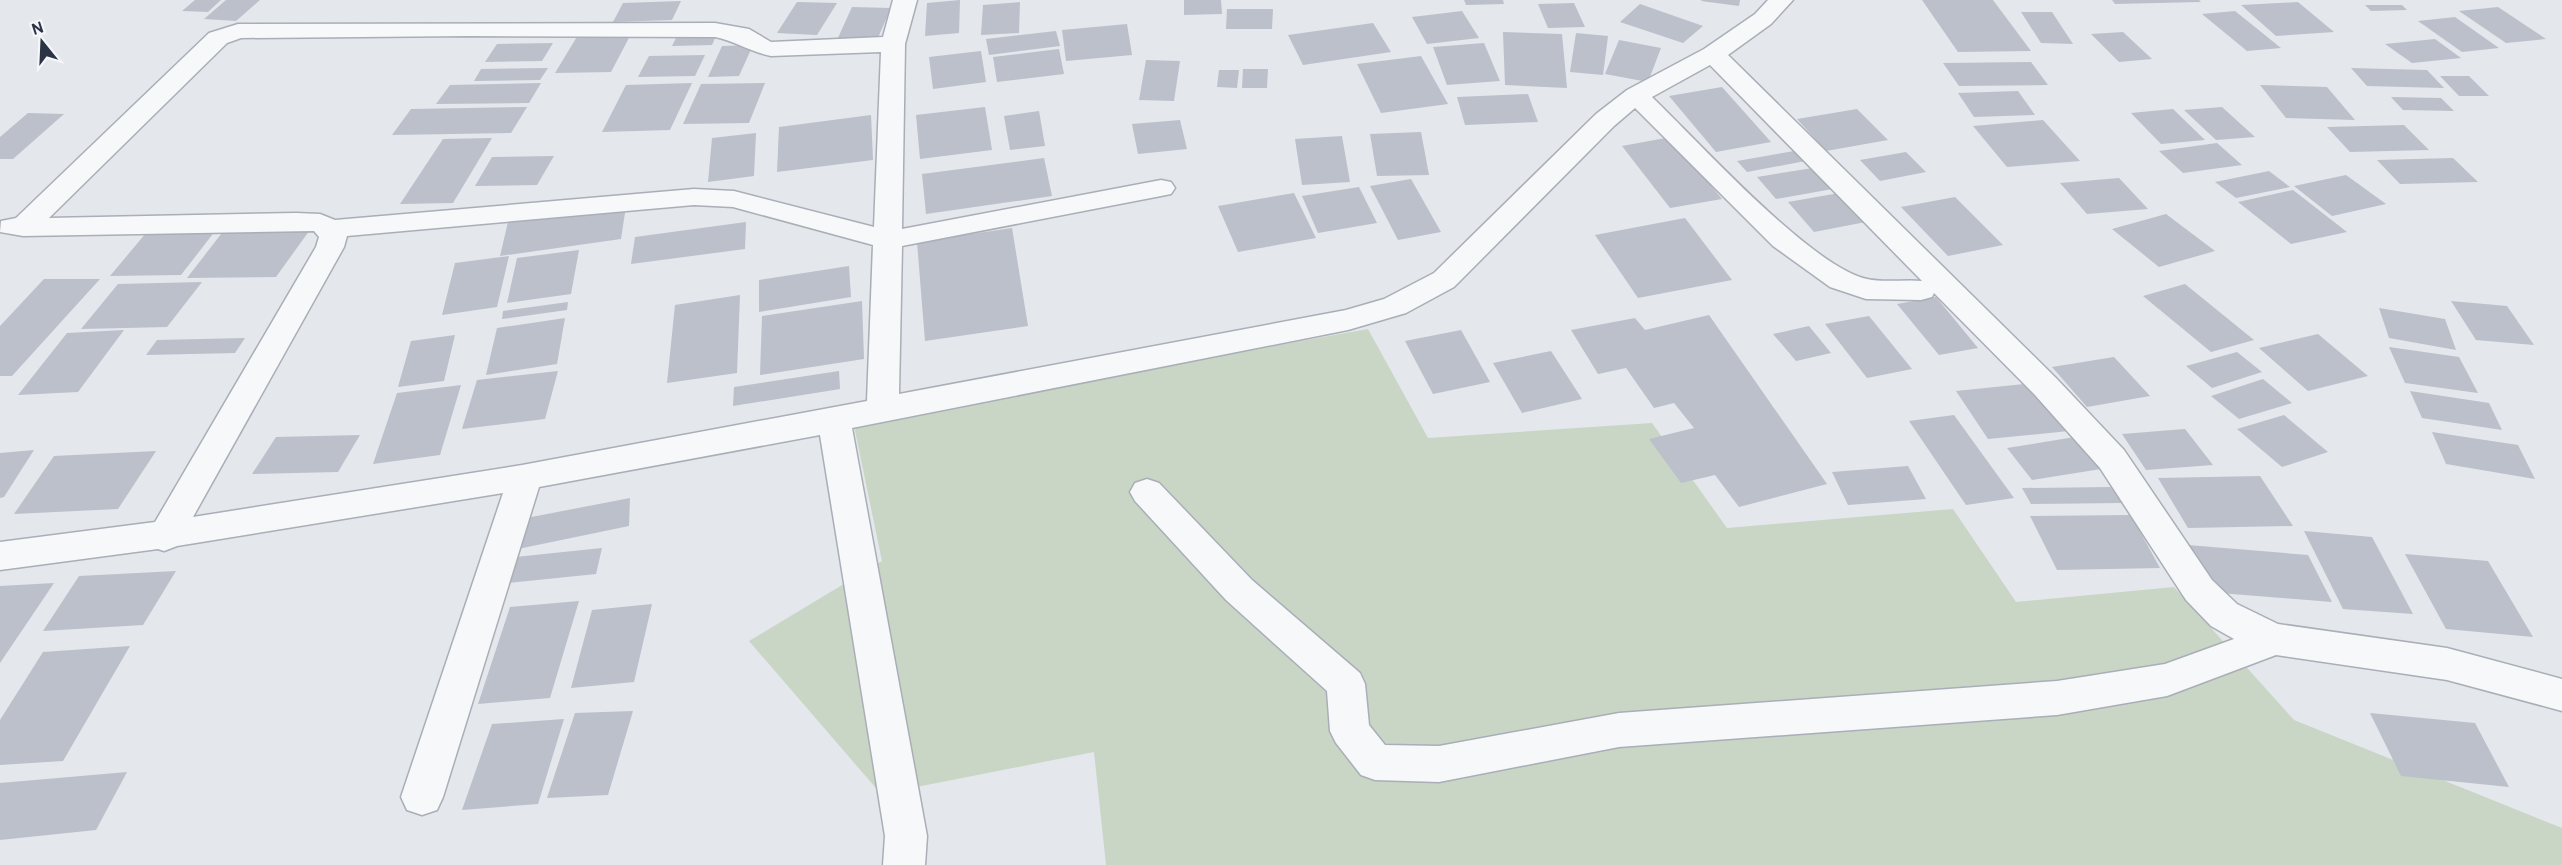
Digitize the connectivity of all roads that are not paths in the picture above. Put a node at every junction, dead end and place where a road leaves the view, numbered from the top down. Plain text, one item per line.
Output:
1 (906, 0) edge
2 (1781, 0) edge
3 (893, 44) junction
4 (1713, 54) junction
5 (1636, 95) junction
6 (1161, 188) dead end
7 (11, 227) edge
8 (330, 229) junction
9 (889, 240) junction
10 (1921, 290) dead end
11 (883, 409) junction
12 (834, 421) junction
13 (525, 478) junction
14 (1147, 492) dead end
15 (164, 537) junction
16 (0, 556) edge
17 (2275, 639) junction
18 (2562, 695) edge
19 (422, 797) dead end
20 (904, 865) edge

1 - 3 street
2 - 4 street
3 - 7 street
3 - 9 street
4 - 5 street
4 - 17 street
5 - 10 street
5 - 11 street
6 - 9 street
7 - 8 street
8 - 9 street
8 - 15 street
9 - 11 street
11 - 12 street
12 - 13 street
12 - 20 street
13 - 15 street
13 - 19 street
14 - 17 street
15 - 16 street
17 - 18 street

